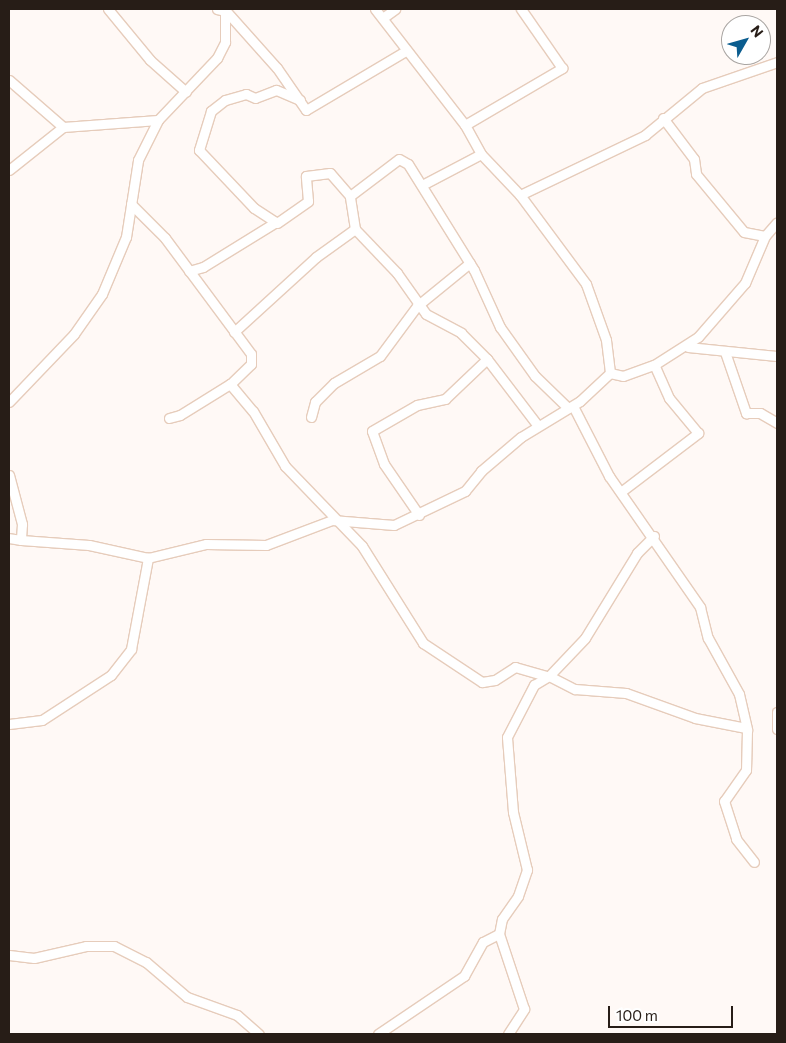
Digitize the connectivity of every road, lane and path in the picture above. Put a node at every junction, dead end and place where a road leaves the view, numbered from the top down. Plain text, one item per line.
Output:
1 (108, 9) edge
2 (375, 9) edge
3 (395, 9) edge
4 (521, 9) edge
5 (223, 10) edge
6 (384, 17) junction
7 (407, 50) junction
8 (777, 62) edge
9 (9, 80) edge
10 (186, 92) junction
11 (300, 100) junction
12 (663, 118) junction
13 (158, 120) junction
14 (466, 125) junction
15 (63, 126) junction
16 (481, 154) junction
17 (9, 170) edge
18 (424, 184) junction
19 (520, 195) junction
20 (350, 196) junction
21 (131, 204) junction
22 (276, 222) junction
23 (777, 222) edge
24 (355, 229) junction
25 (765, 236) junction
26 (470, 262) junction
27 (189, 271) junction
28 (418, 306) junction
29 (234, 332) junction
30 (688, 347) junction
31 (725, 352) junction
32 (777, 356) edge
33 (487, 359) junction
34 (654, 365) junction
35 (610, 373) junction
36 (230, 384) junction
37 (9, 402) edge
38 (570, 407) junction
39 (311, 417) dead end
40 (169, 418) dead end
41 (777, 423) edge
42 (538, 426) junction
43 (9, 475) edge
44 (622, 491) junction
45 (420, 515) junction
46 (332, 520) junction
47 (654, 536) junction
48 (9, 538) edge
49 (21, 540) junction
50 (148, 558) junction
51 (547, 676) junction
52 (777, 712) edge
53 (9, 724) edge
54 (746, 728) junction
55 (777, 729) edge
56 (754, 862) dead end
57 (499, 934) junction
58 (9, 955) edge
59 (259, 1034) edge
60 (378, 1034) edge
61 (508, 1034) edge

1 - 10 street
2 - 6 street
3 - 6 street
4 - 14 street
5 - 10 street
5 - 11 street
6 - 7 street
7 - 11 street
7 - 14 street
8 - 12 street
9 - 15 street
10 - 13 street
11 - 22 street
12 - 19 street
12 - 25 street
13 - 15 street
13 - 21 street
14 - 16 street
15 - 17 street
16 - 18 street
16 - 19 street
18 - 20 street
18 - 26 street
19 - 35 street
20 - 22 street
20 - 24 street
21 - 27 street
21 - 37 street
22 - 27 street
23 - 25 street
24 - 28 street
24 - 29 street
25 - 30 street
26 - 28 street
26 - 38 street
27 - 29 street
28 - 33 street
28 - 39 street
29 - 36 street
30 - 31 street
30 - 34 street
31 - 32 street
31 - 41 street
33 - 42 street
33 - 45 street
34 - 35 street
34 - 44 street
35 - 38 street
36 - 40 street
36 - 46 street
38 - 42 street
38 - 44 street
42 - 45 street
43 - 49 street
44 - 47 street
45 - 46 street
46 - 50 street
46 - 51 street
47 - 51 street
47 - 54 street
48 - 49 street
49 - 50 street
50 - 53 street
51 - 54 street
51 - 57 street
52 - 55 street
54 - 56 street
57 - 60 street
57 - 61 street
58 - 59 street

